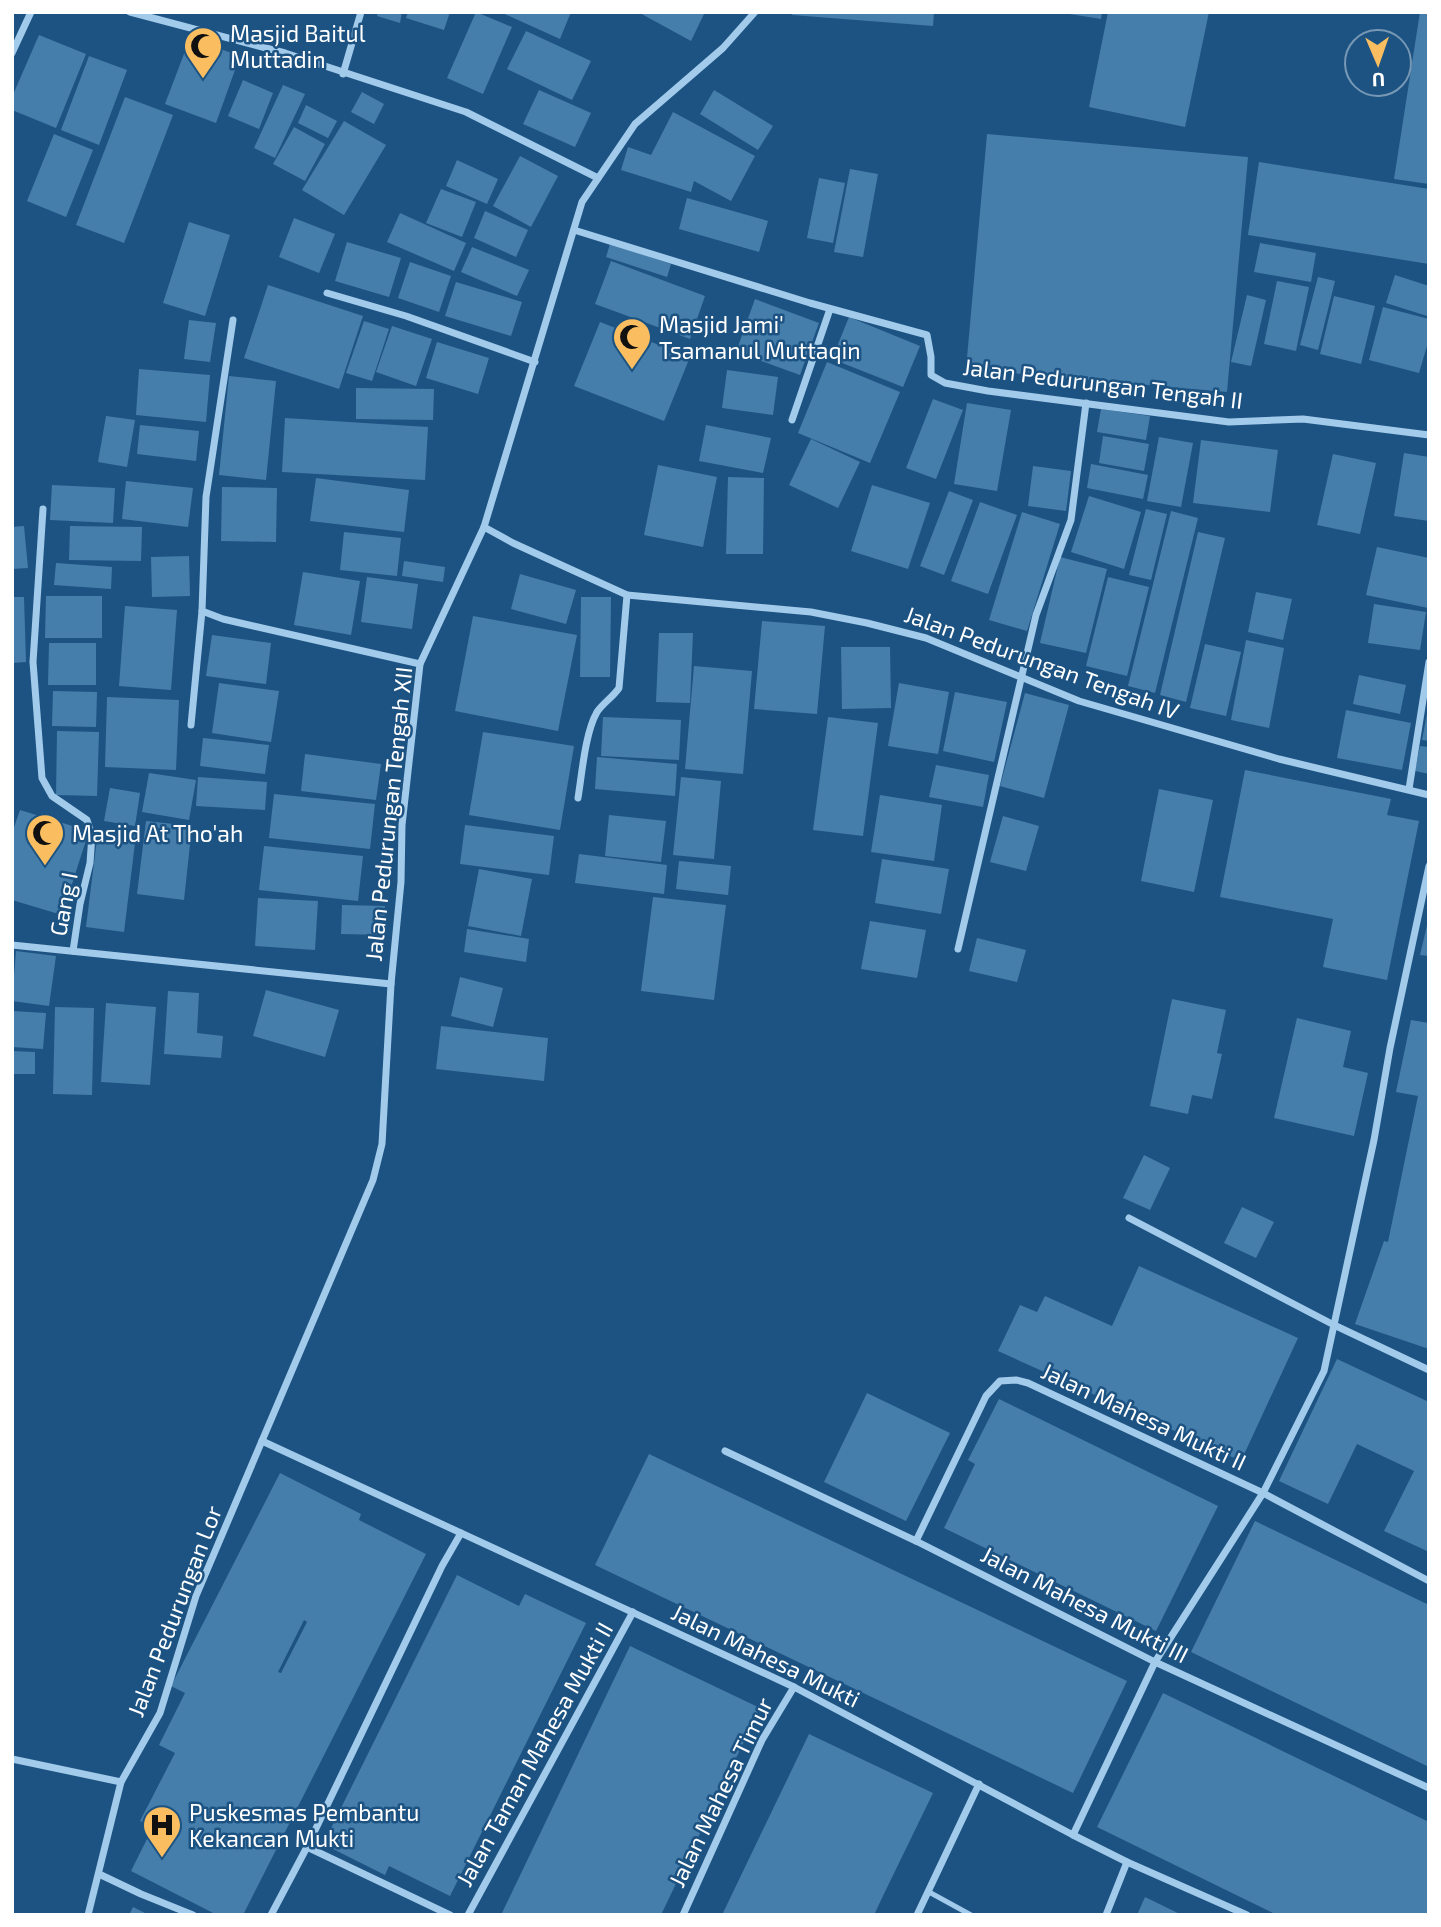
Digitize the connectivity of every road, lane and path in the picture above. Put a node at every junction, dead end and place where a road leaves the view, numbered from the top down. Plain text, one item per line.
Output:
1 (31, 12) edge
2 (130, 12) edge
3 (361, 12) edge
4 (755, 12) edge
5 (12, 53) edge
6 (343, 74) junction
7 (598, 178) junction
8 (574, 230) junction
9 (327, 293) dead end
10 (830, 309) junction
11 (233, 320) dead end
12 (534, 362) junction
13 (1086, 404) junction
14 (792, 420) dead end
15 (1429, 435) edge
16 (43, 509) dead end
17 (484, 527) junction
18 (627, 594) junction
19 (202, 611) junction
20 (1429, 662) edge
21 (420, 664) junction
22 (1022, 679) junction
23 (191, 725) dead end
24 (1409, 789) junction
25 (1429, 795) edge
26 (578, 798) dead end
27 (1429, 866) edge
28 (12, 945) edge
29 (958, 949) dead end
30 (74, 951) junction
31 (391, 984) junction
32 (1129, 1218) dead end
33 (1334, 1325) junction
34 (1429, 1370) edge
35 (262, 1441) junction
36 (725, 1451) dead end
37 (1263, 1493) junction
38 (461, 1533) junction
39 (916, 1541) junction
40 (1429, 1581) edge
41 (633, 1612) junction
42 (1155, 1662) junction
43 (794, 1688) junction
44 (12, 1759) edge
45 (121, 1782) junction
46 (979, 1784) junction
47 (1429, 1788) edge
48 (1073, 1835) junction
49 (307, 1847) junction
50 (1126, 1862) junction
51 (99, 1874) junction
52 (929, 1892) junction
53 (88, 1915) edge
54 (193, 1915) edge
55 (271, 1915) edge
56 (450, 1915) edge
57 (468, 1915) edge
58 (683, 1915) edge
59 (917, 1915) edge
60 (971, 1915) edge
61 (1106, 1915) edge
62 (1247, 1915) edge

1 - 5 street
2 - 6 street
3 - 6 street
4 - 7 street, Jalan Pedurungan Tengah XII
6 - 7 street
7 - 8 street, Jalan Pedurungan Tengah XII
8 - 10 street, Jalan Pedurungan Tengah II
8 - 12 street, Jalan Pedurungan Tengah XII
9 - 12 street
10 - 13 street, Jalan Pedurungan Tengah II
10 - 14 street
11 - 19 street
12 - 17 street, Jalan Pedurungan Tengah XII
13 - 15 street, Jalan Pedurungan Tengah II
13 - 22 street
16 - 30 street, Gang I
17 - 18 street, Jalan Pedurungan Tengah IV
17 - 21 street, Jalan Pedurungan Tengah XII
18 - 22 street, Jalan Pedurungan Tengah IV
18 - 26 street
19 - 21 street
19 - 23 street
20 - 24 street
21 - 31 street, Jalan Pedurungan Tengah XII
22 - 24 street, Jalan Pedurungan Tengah IV
22 - 29 street
24 - 25 street, Jalan Pedurungan Tengah IV
27 - 33 street
28 - 30 street
30 - 31 street
31 - 35 street, Jalan Pedurungan Tengah XII
32 - 33 street
33 - 34 street
33 - 37 street
35 - 38 street, Jalan Mahesa Mukti
35 - 45 street, Jalan Pedurungan Lor
36 - 39 street, Jalan Mahesa Mukti III
37 - 39 street, Jalan Mahesa Mukti II
37 - 40 street, Jalan Mahesa Mukti II
37 - 42 street
38 - 41 street, Jalan Mahesa Mukti
38 - 49 street
39 - 42 street, Jalan Mahesa Mukti III
41 - 43 street, Jalan Mahesa Mukti
41 - 57 street, Jalan Taman Mahesa Mukti II
42 - 47 street, Jalan Mahesa Mukti III
42 - 48 street
43 - 46 street, Jalan Mahesa Mukti
43 - 58 street, Jalan Mahesa Timur
44 - 45 street
45 - 51 street, Jalan Pedurungan Lor
46 - 48 street, Jalan Mahesa Mukti
46 - 52 street
48 - 50 street, Jalan Mahesa Mukti
49 - 55 street
49 - 56 street
50 - 61 street
50 - 62 street, Jalan Mahesa Mukti
51 - 53 street, Jalan Pedurungan Lor
51 - 54 street
52 - 59 street
52 - 60 lane

